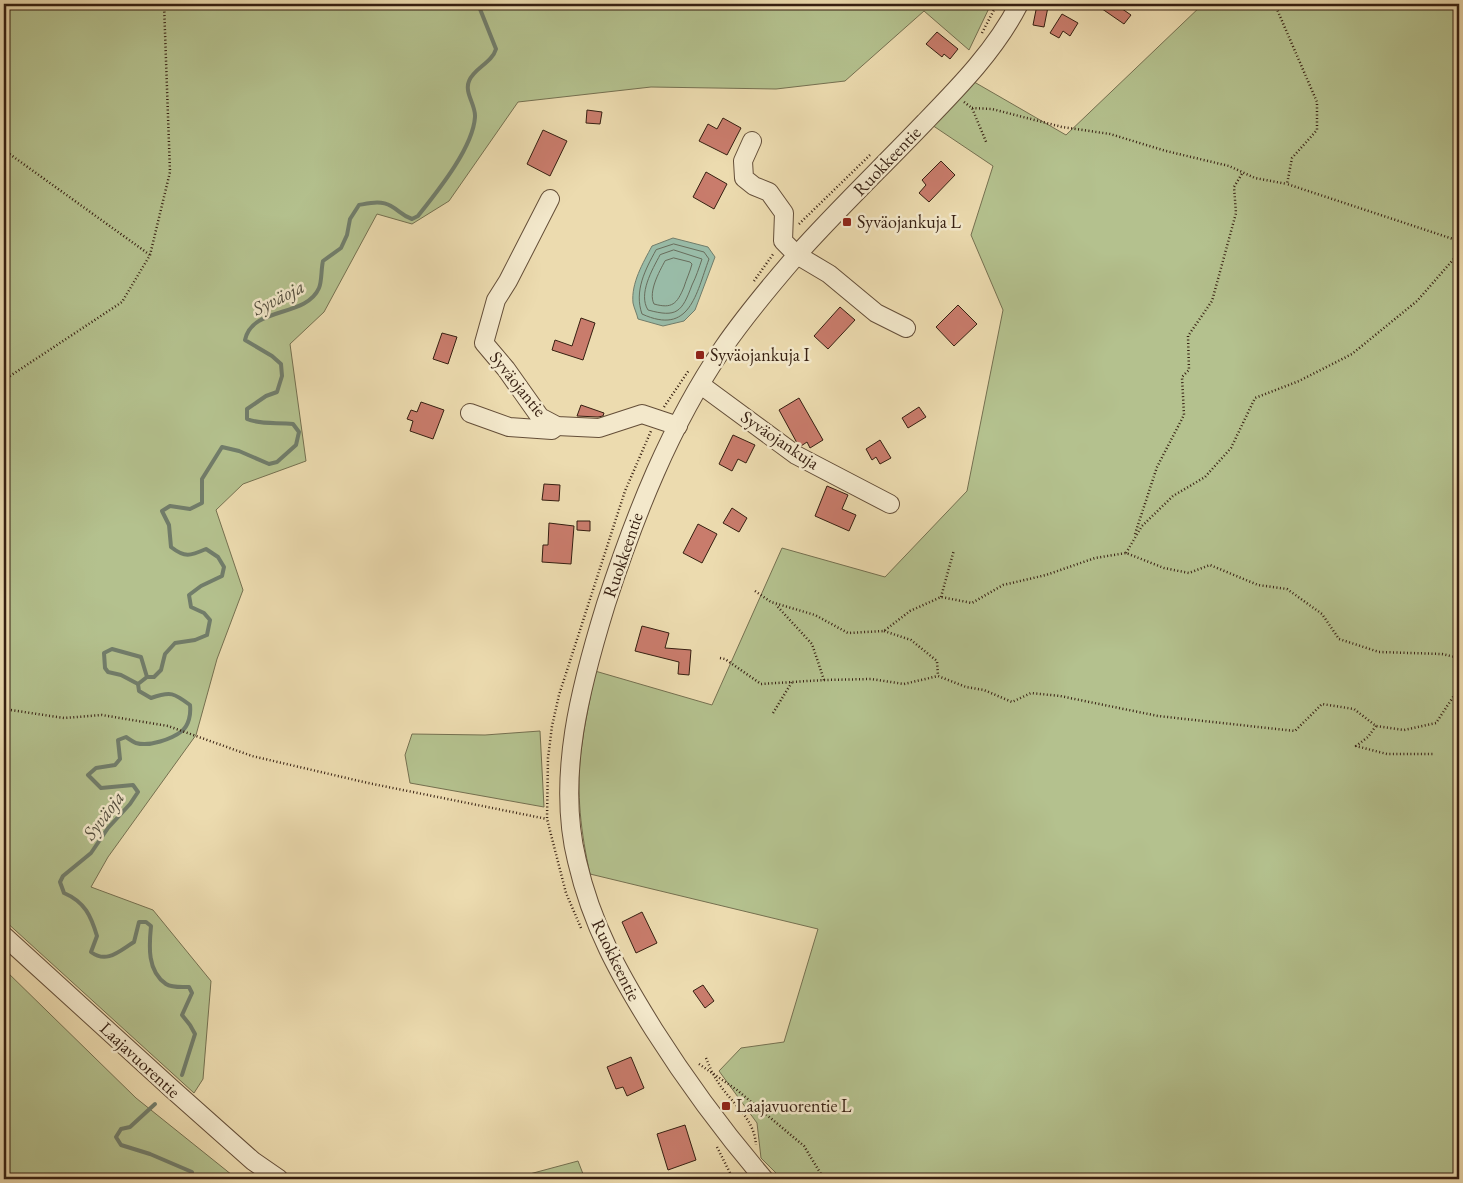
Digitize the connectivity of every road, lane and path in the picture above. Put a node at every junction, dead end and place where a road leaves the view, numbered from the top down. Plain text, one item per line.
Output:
1 (164, 4) edge
2 (997, 4) edge
3 (1019, 4) edge
4 (1276, 4) edge
5 (979, 38) dead end
6 (952, 94) junction
7 (972, 108) junction
8 (752, 141) dead end
9 (987, 144) dead end
10 (4, 150) edge
11 (876, 150) dead end
12 (1243, 172) junction
13 (1287, 184) junction
14 (550, 199) dead end
15 (782, 241) junction
16 (1459, 242) edge
17 (1459, 253) edge
18 (150, 255) junction
19 (797, 255) junction
20 (750, 287) dead end
21 (906, 328) dead end
22 (694, 363) dead end
23 (4, 380) edge
24 (701, 385) junction
25 (470, 413) dead end
26 (656, 418) junction
27 (557, 426) junction
28 (678, 426) junction
29 (890, 504) dead end
30 (1133, 540) junction
31 (954, 550) dead end
32 (1126, 553) junction
33 (755, 591) dead end
34 (941, 597) junction
35 (775, 604) junction
36 (884, 631) junction
37 (720, 658) dead end
38 (1459, 658) edge
39 (938, 676) junction
40 (824, 680) junction
41 (792, 682) junction
42 (1459, 688) edge
43 (4, 709) edge
44 (773, 713) dead end
45 (1376, 726) junction
46 (1434, 754) dead end
47 (548, 818) junction
48 (583, 932) dead end
49 (4, 936) edge
50 (706, 1058) dead end
51 (699, 1064) dead end
52 (713, 1073) junction
53 (717, 1145) dead end
54 (750, 1162) junction
55 (279, 1179) edge
56 (733, 1179) edge
57 (764, 1179) edge
58 (824, 1179) edge

1 - 18 path
2 - 5 path
3 - 6 street, Ruokkeentie
4 - 13 path
6 - 7 path
6 - 19 street, Ruokkeentie
7 - 9 path
7 - 12 path
8 - 15 street
10 - 18 path
11 - 15 path
12 - 13 path
12 - 30 path
13 - 16 path
14 - 27 street, Syväojantie
15 - 19 street
15 - 20 path
17 - 30 path
18 - 23 path
19 - 21 street
19 - 24 street, Ruokkeentie
22 - 26 path
24 - 28 street, Ruokkeentie
24 - 29 street, Syväojankuja
25 - 27 street
26 - 27 street, Syväojantie
26 - 28 street, Syväojantie
26 - 47 path
28 - 54 street, Ruokkeentie
30 - 32 path
31 - 34 path
32 - 34 path
32 - 38 path
33 - 35 path
34 - 36 path
35 - 36 path
35 - 40 path
36 - 39 path
37 - 41 path
39 - 40 path
39 - 45 path
40 - 41 path
41 - 44 path
42 - 45 path
43 - 47 path
45 - 46 path
47 - 48 path
49 - 55 street, Laajavuorentie
50 - 52 path
51 - 52 path
52 - 54 path
52 - 58 path
53 - 56 path
54 - 57 street, Ruokkeentie

